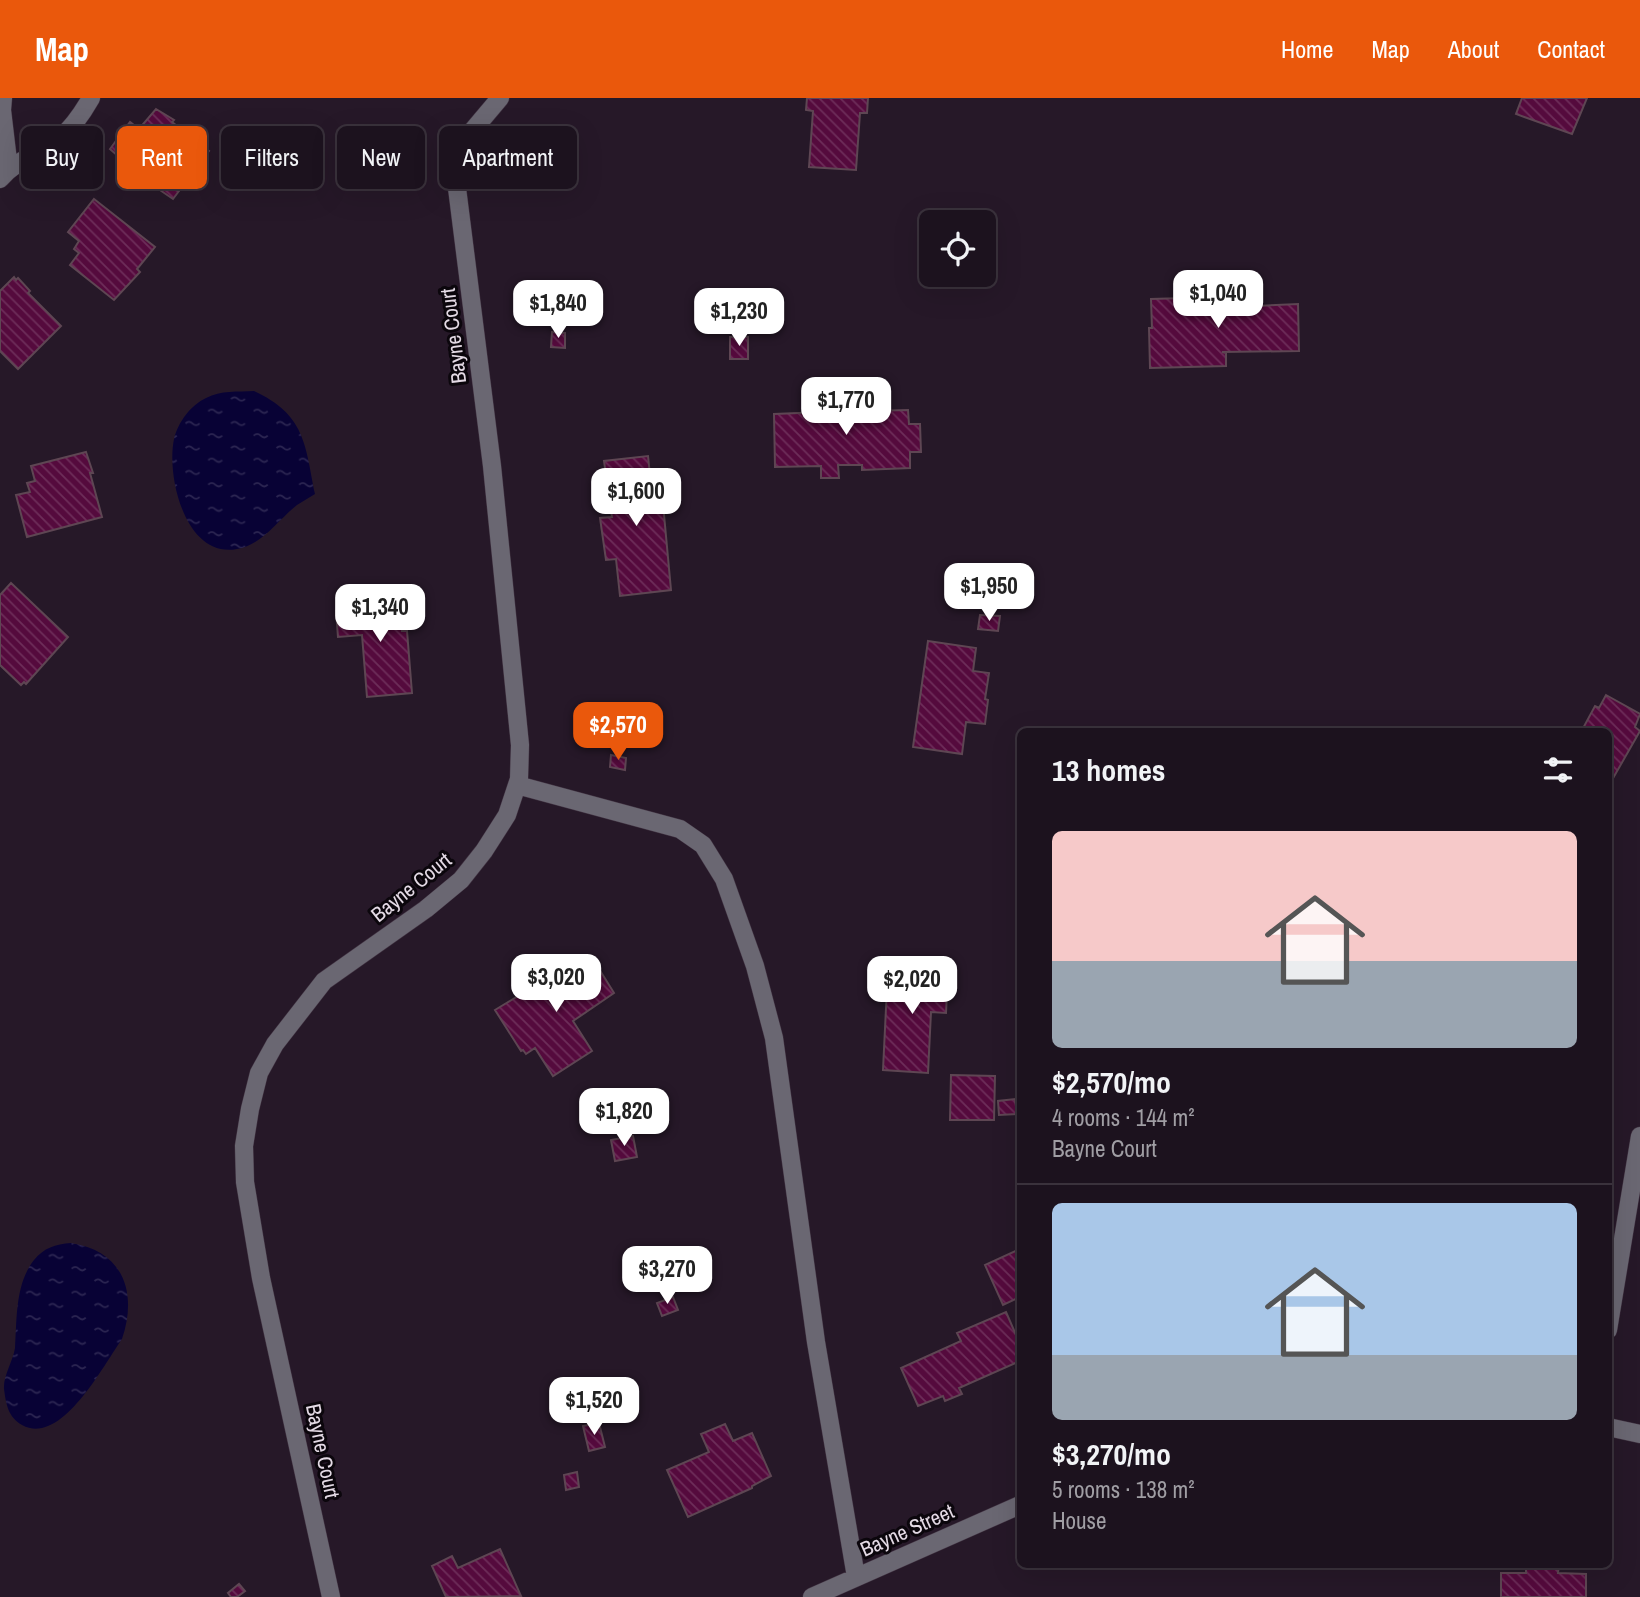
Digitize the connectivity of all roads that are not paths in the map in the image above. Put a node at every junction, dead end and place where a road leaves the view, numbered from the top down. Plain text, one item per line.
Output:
1 (4, 98) edge
2 (91, 98) edge
3 (500, 98) edge
4 (4, 174) edge
5 (517, 785) junction
6 (1640, 1136) edge
7 (1612, 1306) edge
8 (1612, 1428) edge
9 (1640, 1434) edge
10 (1017, 1505) edge
11 (856, 1577) junction
12 (331, 1597) edge
13 (812, 1597) edge

1 - 4 street
2 - 4 street
3 - 5 street, Bayne Court
5 - 11 street
5 - 12 street, Bayne Court
6 - 7 street
8 - 9 street
10 - 11 street, Bayne Street
11 - 13 street, Bayne Street

